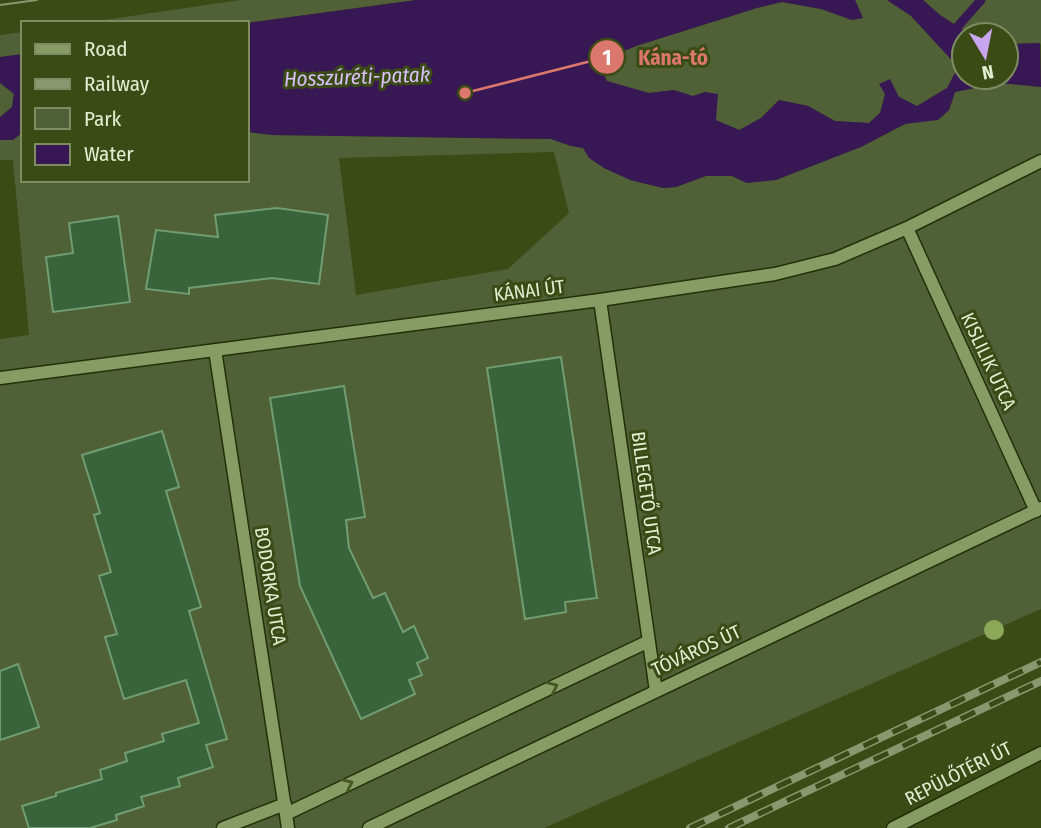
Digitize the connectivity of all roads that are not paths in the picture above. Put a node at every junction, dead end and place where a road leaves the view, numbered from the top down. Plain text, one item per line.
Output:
1 (1041, 160) edge
2 (907, 228) junction
3 (600, 300) junction
4 (215, 351) junction
5 (0, 378) edge
6 (1038, 509) edge
7 (649, 641) junction
8 (656, 691) junction
9 (1041, 753) edge
10 (285, 809) junction
11 (223, 828) edge
12 (288, 828) edge
13 (369, 828) edge
14 (893, 828) edge

1 - 2 street, KÁNAI ÚT
2 - 3 street, KÁNAI ÚT
2 - 6 street, KISLILIK UTCA
3 - 4 street, KÁNAI ÚT
3 - 7 street, BILLEGETŐ UTCA
4 - 5 street, KÁNAI ÚT
4 - 10 street, BODORKA UTCA
6 - 8 street, TÓVÁROS ÚT
7 - 8 street, BILLEGETŐ UTCA
10 -> 7 street
8 - 13 street, TÓVÁROS ÚT
9 - 14 street, REPÜLŐTÉRI ÚT
10 - 11 street
10 - 12 street, BODORKA UTCA

